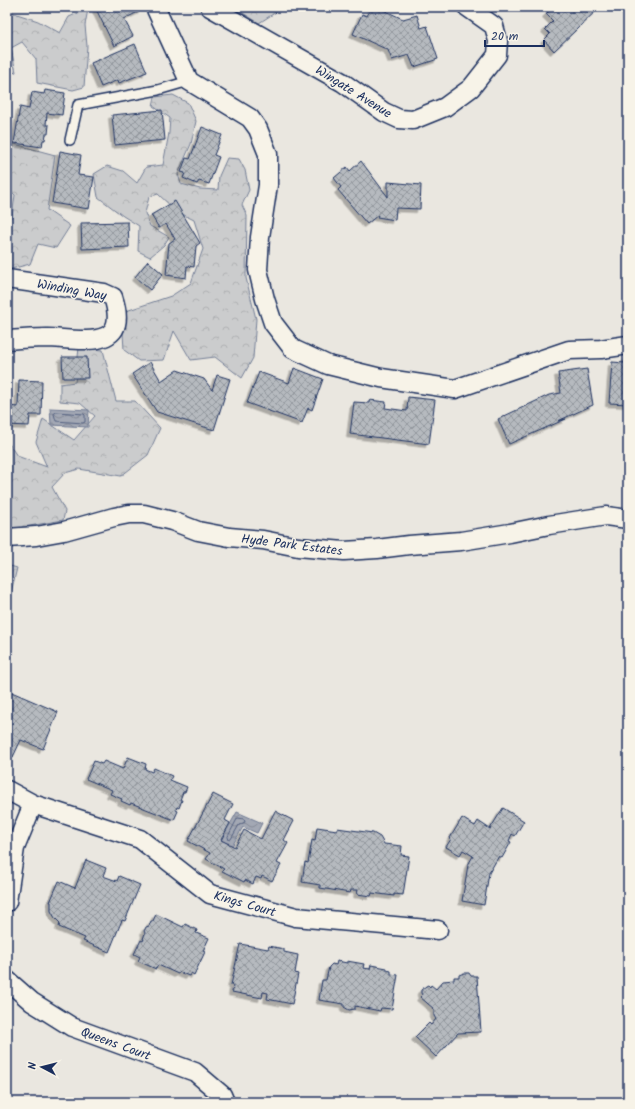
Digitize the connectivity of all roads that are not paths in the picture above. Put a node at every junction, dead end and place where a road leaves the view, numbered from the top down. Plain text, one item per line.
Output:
1 (155, 7) edge
2 (210, 7) edge
3 (467, 7) edge
4 (189, 81) junction
5 (70, 140) dead end
6 (7, 279) edge
7 (7, 340) edge
8 (628, 345) edge
9 (628, 519) edge
10 (7, 538) edge
11 (7, 790) edge
12 (33, 804) junction
13 (7, 902) edge
14 (438, 930) dead end
15 (7, 980) edge
16 (226, 1102) edge

1 - 4 street
2 - 3 street, Wingate Avenue
4 - 5 lane
4 - 8 street
6 - 7 street, Winding Way
9 - 10 street, Hyde Park Estates
11 - 12 street, Kings Court
12 - 13 street
12 - 14 street, Kings Court
15 - 16 street, Queens Court

